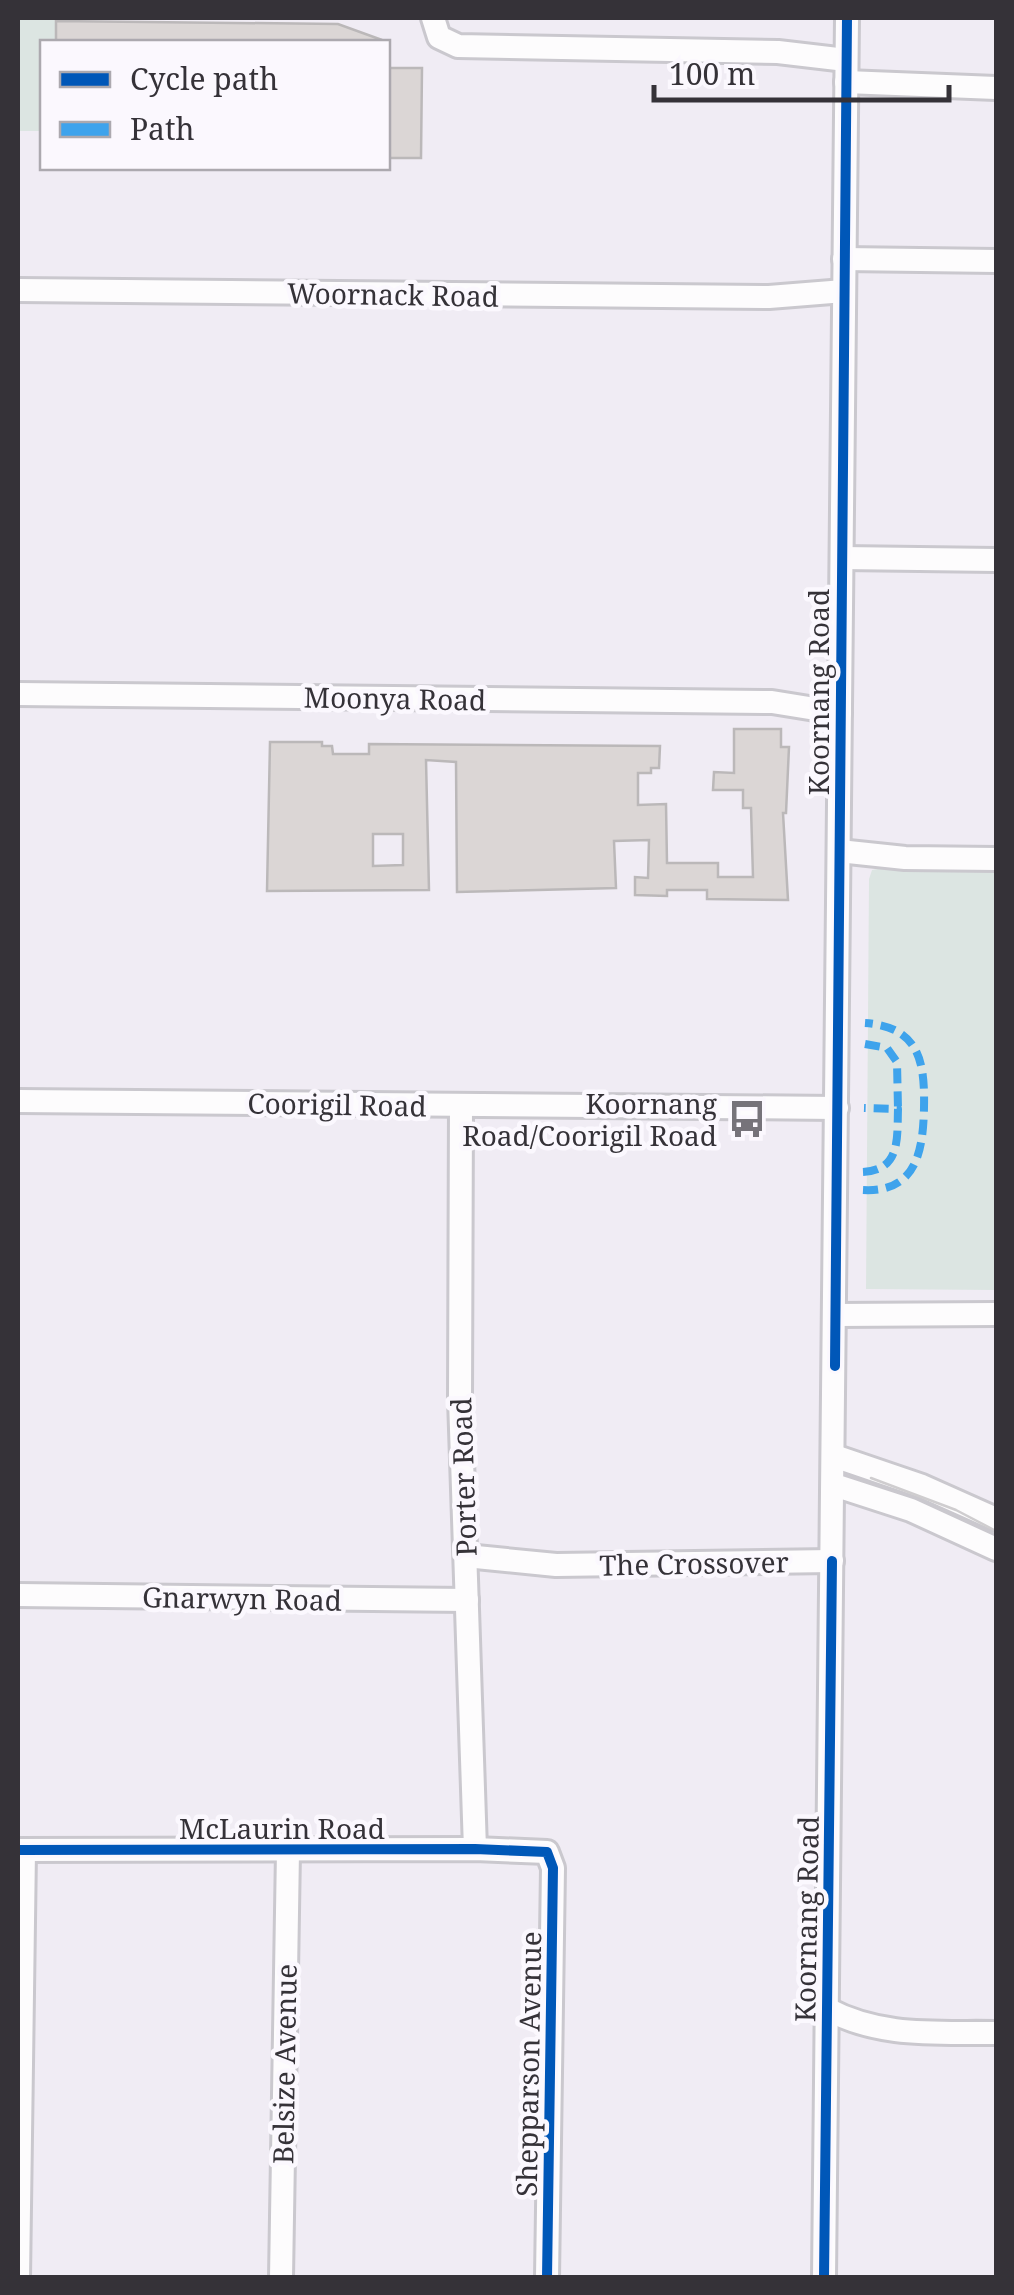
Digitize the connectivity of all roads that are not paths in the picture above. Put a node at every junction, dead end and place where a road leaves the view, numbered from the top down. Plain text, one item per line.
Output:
1 (433, 18) edge
2 (847, 18) edge
3 (846, 71) junction
4 (996, 88) edge
5 (844, 259) junction
6 (996, 261) edge
7 (18, 290) edge
8 (844, 298) junction
9 (842, 558) junction
10 (996, 560) edge
11 (18, 694) edge
12 (840, 703) junction
13 (996, 858) edge
14 (839, 861) junction
15 (18, 1101) edge
16 (461, 1106) junction
17 (837, 1108) junction
18 (996, 1314) edge
19 (836, 1315) junction
20 (834, 1456) junction
21 (834, 1484) junction
22 (996, 1520) edge
23 (996, 1549) edge
24 (832, 1561) junction
25 (467, 1578) junction
26 (18, 1595) edge
27 (474, 1849) junction
28 (21, 1850) edge
29 (288, 1851) junction
30 (547, 1852) joint
31 (827, 2009) junction
32 (887, 2031) junction
33 (996, 2033) edge
34 (827, 2048) junction
35 (18, 2278) edge
36 (281, 2278) edge
37 (547, 2278) edge
38 (824, 2278) edge

1 - 3 street
2 - 3 street, Koornang Road
3 - 4 street
3 - 5 street, Koornang Road
5 - 6 street
5 - 8 street, Koornang Road
7 - 8 street, Woornack Road
8 - 9 street, Koornang Road
9 - 10 street
9 - 12 street, Koornang Road
11 - 12 street, Moonya Road
12 - 14 street, Koornang Road
13 - 14 street
14 - 17 street, Koornang Road
15 - 16 street, Coorigil Road
16 - 17 street, Coorigil Road
16 - 25 street, Porter Road
17 - 19 street, Koornang Road
18 - 19 street
19 - 20 street, Koornang Road
20 - 21 street, Koornang Road
20 - 22 street
21 - 23 street
21 - 24 street, Koornang Road
24 - 25 street, The Crossover
24 - 31 street, Koornang Road
25 - 26 street, Gnarwyn Road
25 - 27 street, Porter Road
27 - 29 street, McLaurin Road
27 - 30 street, McLaurin Road
28 - 29 street, McLaurin Road
28 - 35 street
29 - 36 street, Belsize Avenue
30 - 37 street, Shepparson Avenue
31 - 32 street
31 - 34 street, Koornang Road
32 - 33 street
32 - 34 street
34 - 38 street, Koornang Road

